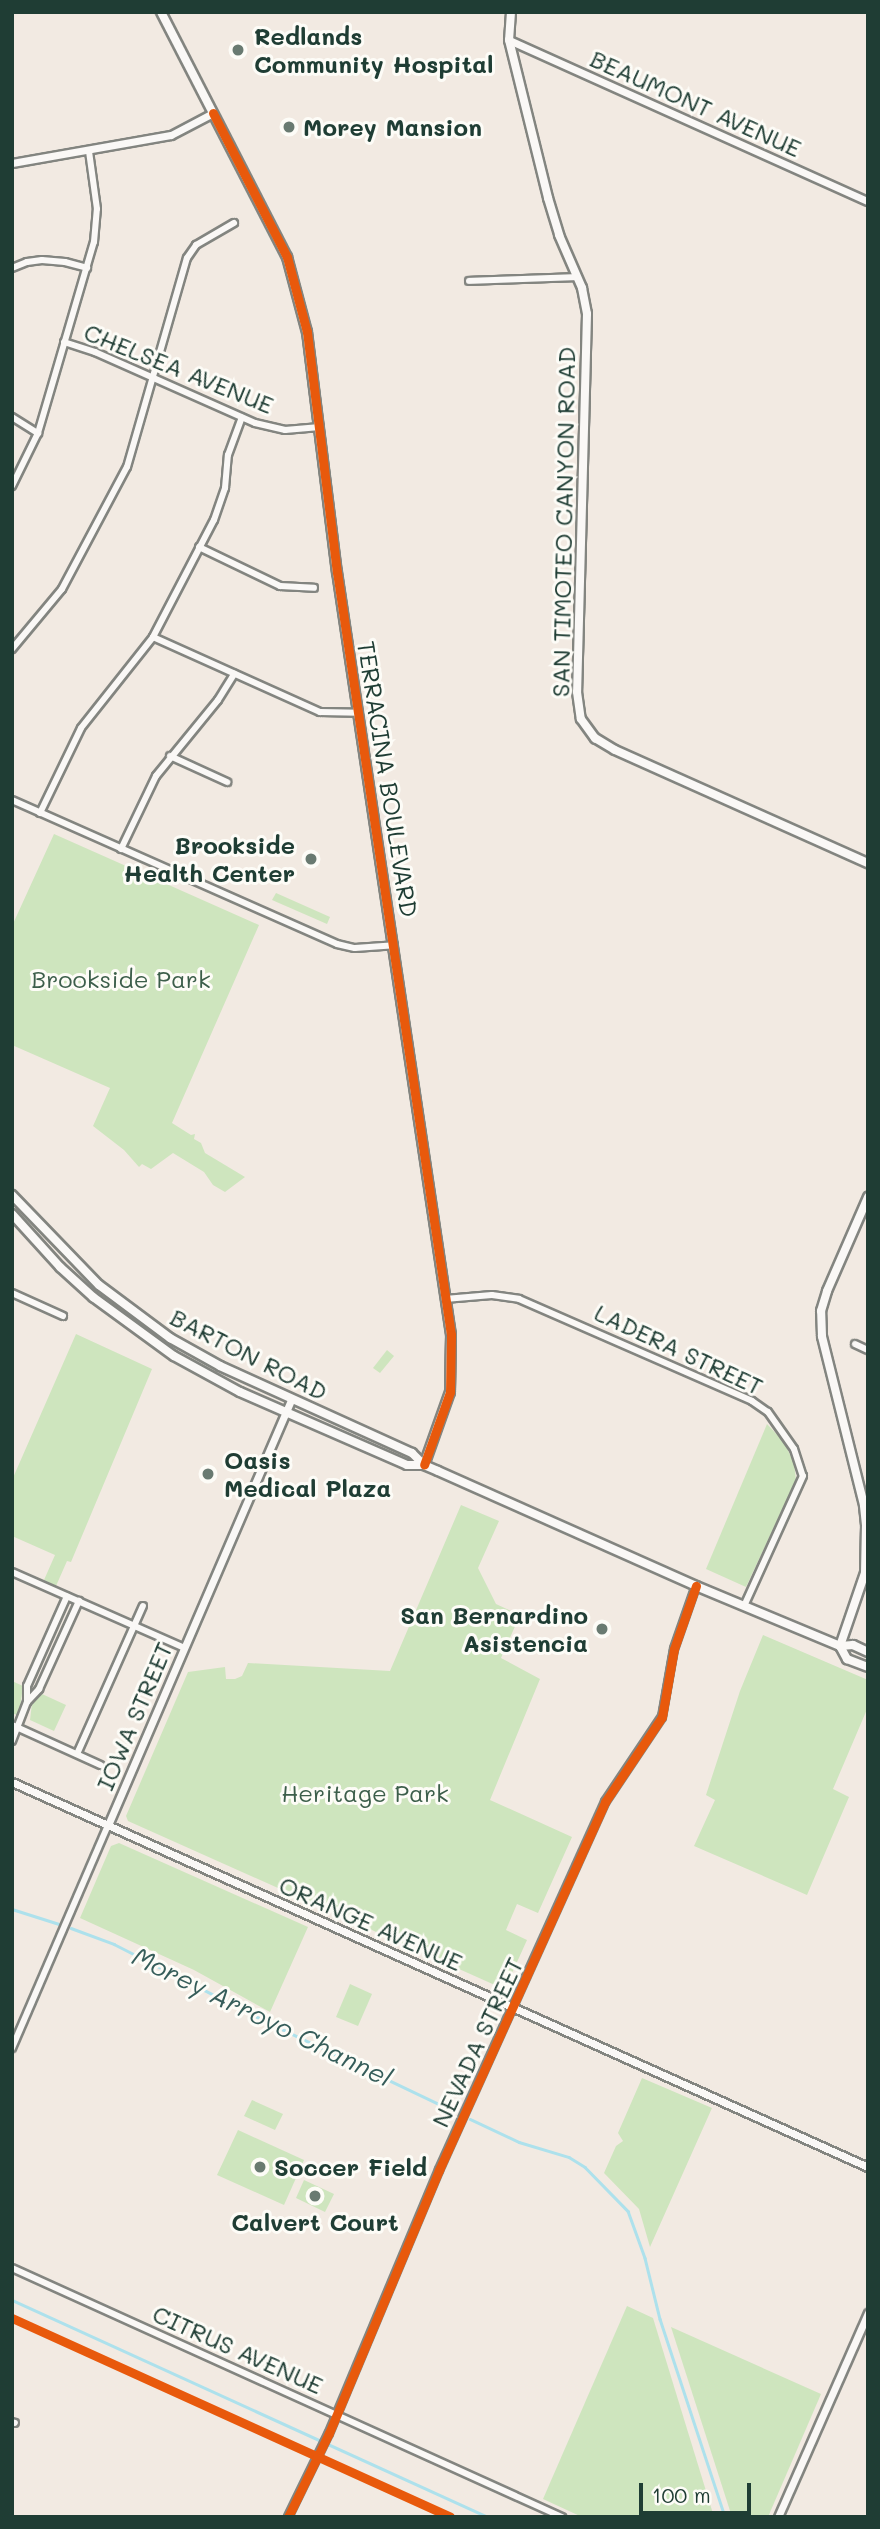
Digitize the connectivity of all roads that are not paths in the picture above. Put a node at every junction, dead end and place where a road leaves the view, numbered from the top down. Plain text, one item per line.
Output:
1 (161, 12) edge
2 (510, 12) edge
3 (509, 40) junction
4 (213, 113) junction
5 (89, 151) junction
6 (12, 163) edge
7 (868, 201) edge
8 (234, 223) dead end
9 (12, 268) edge
10 (87, 268) junction
11 (576, 277) junction
12 (469, 281) dead end
13 (64, 342) junction
14 (151, 377) junction
15 (12, 417) edge
16 (242, 417) junction
17 (320, 426) junction
18 (38, 433) junction
19 (12, 486) edge
20 (199, 547) junction
21 (314, 588) dead end
22 (152, 637) junction
23 (12, 649) edge
24 (234, 674) junction
25 (359, 713) junction
26 (170, 756) junction
27 (227, 782) dead end
28 (12, 800) edge
29 (40, 813) junction
30 (121, 849) junction
31 (868, 863) edge
32 (394, 945) junction
33 (12, 1195) edge
34 (868, 1197) edge
35 (12, 1214) edge
36 (12, 1293) edge
37 (446, 1299) junction
38 (63, 1316) dead end
39 (154, 1327) junction
40 (146, 1338) junction
41 (855, 1344) dead end
42 (868, 1350) edge
43 (291, 1400) junction
44 (286, 1412) junction
45 (424, 1465) junction
46 (12, 1572) edge
47 (696, 1586) junction
48 (67, 1596) junction
49 (79, 1601) junction
50 (143, 1606) dead end
51 (744, 1606) junction
52 (134, 1626) junction
53 (840, 1646) junction
54 (184, 1648) junction
55 (868, 1651) edge
56 (868, 1667) edge
57 (27, 1702) junction
58 (15, 1726) edge
59 (12, 1741) edge
60 (77, 1754) junction
61 (100, 1765) dead end
62 (12, 1782) edge
63 (108, 1825) junction
64 (514, 2008) junction
65 (12, 2048) edge
66 (868, 2167) edge
67 (12, 2268) edge
68 (868, 2313) edge
69 (337, 2414) junction
70 (288, 2517) edge
71 (562, 2517) edge
72 (778, 2517) edge

1 - 4 main road, TERRACINA BOULEVARD
2 - 3 main road, SAN TIMOTEO CANYON ROAD
3 - 7 street, BEAUMONT AVENUE
3 - 11 main road, SAN TIMOTEO CANYON ROAD
4 - 5 street
4 - 17 main road, TERRACINA BOULEVARD
5 - 6 street
5 - 10 street
8 - 14 street
9 - 10 street
10 - 13 street
11 - 12 street
11 - 31 main road, SAN TIMOTEO CANYON ROAD
13 - 14 street, CHELSEA AVENUE
13 - 18 street
14 - 16 street, CHELSEA AVENUE
14 - 23 street
15 - 18 street
16 - 17 street, CHELSEA AVENUE
16 - 20 street
17 - 25 main road, TERRACINA BOULEVARD
18 - 19 street
20 - 21 street
20 - 22 street
22 - 24 street
22 - 29 street
24 - 25 street
24 - 26 street
25 - 32 main road, TERRACINA BOULEVARD
26 - 27 street
26 - 30 street
28 - 29 street
29 - 30 street
30 - 32 street
32 - 37 main road, TERRACINA BOULEVARD
33 - 39 main road, BARTON ROAD
34 - 53 main road
35 - 40 main road, BARTON ROAD
36 - 38 street
37 - 45 main road, TERRACINA BOULEVARD
37 - 51 street, LADERA STREET
39 - 40 main road
39 - 43 main road, BARTON ROAD
40 - 44 main road, BARTON ROAD
41 - 42 street
43 - 44 street, IOWA STREET
43 - 45 main road, BARTON ROAD
44 - 45 main road, BARTON ROAD
44 - 54 street, IOWA STREET
45 - 47 main road, BARTON ROAD
46 - 48 street
47 - 51 main road, BARTON ROAD
47 - 64 street, NEVADA STREET
48 - 49 street
48 - 57 street
49 - 52 street
49 - 57 street
50 - 52 street
51 - 53 main road, BARTON ROAD
52 - 54 street
52 - 60 street
53 - 55 main road, BARTON ROAD
53 - 56 main road, BARTON ROAD
54 - 63 street, IOWA STREET
57 - 58 street
58 - 59 street
58 - 60 street
60 - 61 street
62 - 63 street, ORANGE AVENUE
63 - 64 street, ORANGE AVENUE
63 - 65 street, IOWA STREET
64 - 66 street, ORANGE AVENUE
64 - 69 street, NEVADA STREET
67 - 69 street, CITRUS AVENUE
68 - 72 street
69 - 70 street, NEVADA STREET
69 - 71 street, CITRUS AVENUE

